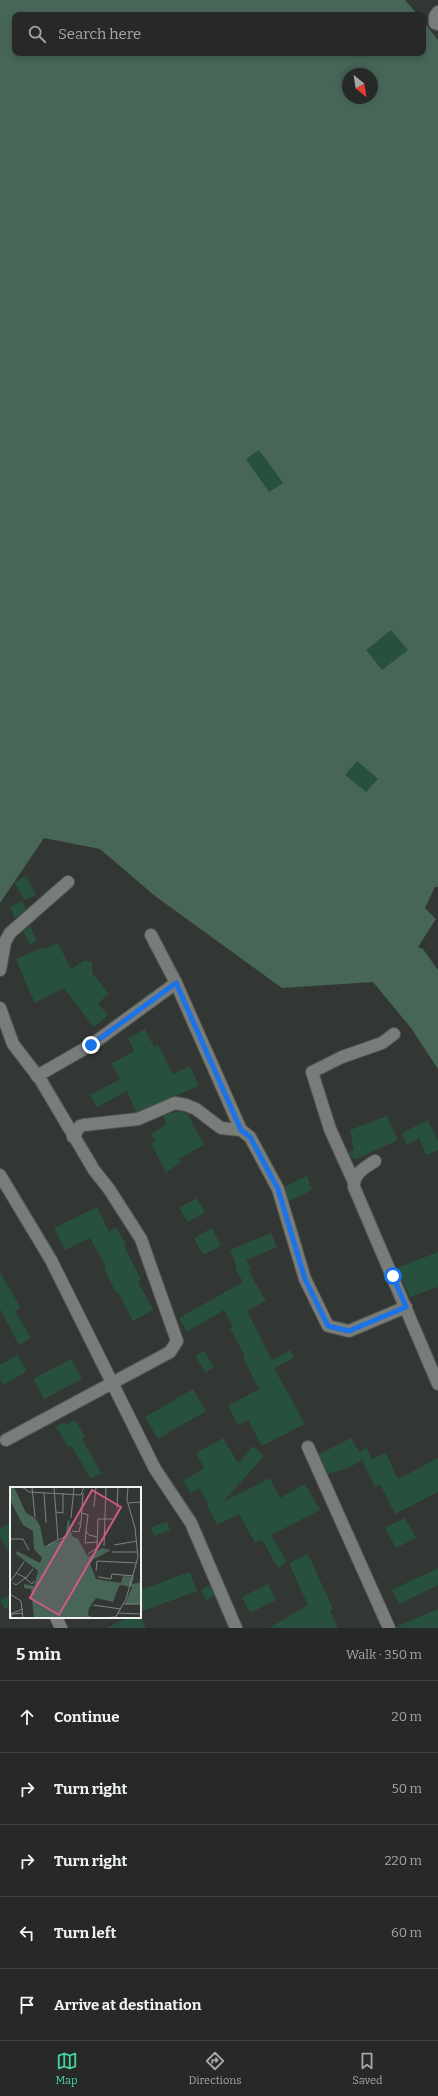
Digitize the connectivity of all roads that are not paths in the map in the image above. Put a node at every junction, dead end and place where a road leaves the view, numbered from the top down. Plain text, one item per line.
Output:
1 (438, 12) edge
2 (438, 24) edge
3 (68, 882) dead end
4 (151, 935) dead end
5 (0, 970) edge
6 (176, 983) junction
7 (0, 1008) edge
8 (394, 1034) dead end
9 (37, 1076) junction
10 (241, 1130) junction
11 (73, 1137) junction
12 (374, 1161) dead end
13 (0, 1175) edge
14 (353, 1180) junction
15 (406, 1307) junction
16 (113, 1382) junction
17 (438, 1384) edge
18 (6, 1440) dead end
19 (308, 1447) dead end
20 (56, 1618) edge
21 (61, 1628) edge
22 (236, 1628) edge
23 (389, 1628) edge

1 - 2 street
3 - 5 street
4 - 6 street
6 - 9 street
6 - 10 street
7 - 9 street
8 - 14 street
9 - 11 street
10 - 11 street
10 - 15 street
11 - 16 street
12 - 14 street
13 - 16 street
14 - 15 street
15 - 17 street
16 - 18 street
16 - 22 street
19 - 23 street
20 - 21 street

